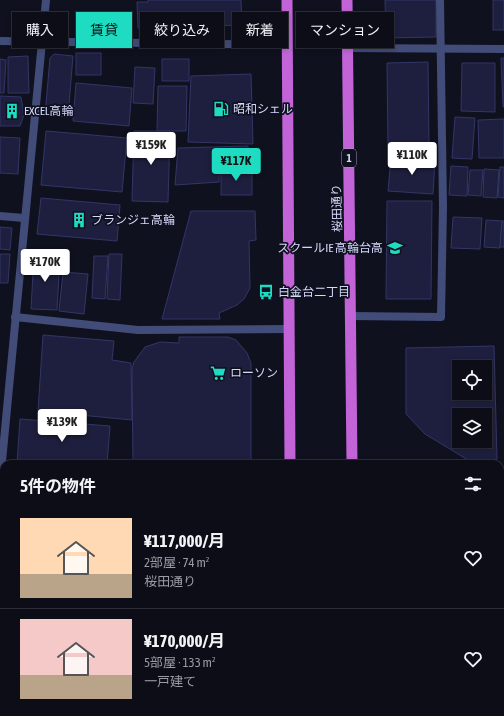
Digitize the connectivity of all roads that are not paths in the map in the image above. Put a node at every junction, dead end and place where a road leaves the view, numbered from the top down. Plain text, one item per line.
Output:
1 (46, 0) edge
2 (287, 0) edge
3 (347, 0) edge
4 (440, 0) edge
5 (44, 12) edge
6 (287, 12) edge
7 (347, 12) edge
8 (0, 41) edge
9 (12, 41) edge
10 (68, 41) edge
11 (232, 44) edge
12 (40, 48) edge
13 (287, 48) edge
14 (347, 48) edge
15 (394, 48) edge
16 (441, 48) junction
17 (504, 49) edge
18 (0, 216) edge
19 (24, 218) junction
20 (352, 316) junction
21 (15, 317) junction
22 (289, 329) junction
23 (2, 460) edge
24 (290, 460) edge
25 (352, 460) edge

1 - 5 street
2 - 6 highway
3 - 7 highway, 桜田通り / 1
4 - 16 street
8 - 9 street
10 - 11 street
12 - 19 street
13 - 22 highway
14 - 20 highway, 桜田通り / 1
15 - 16 street
16 - 17 street
16 - 20 street
18 - 19 street
19 - 21 street
20 - 25 highway, 桜田通り / 1
21 - 22 street
21 - 23 street
22 - 24 highway

